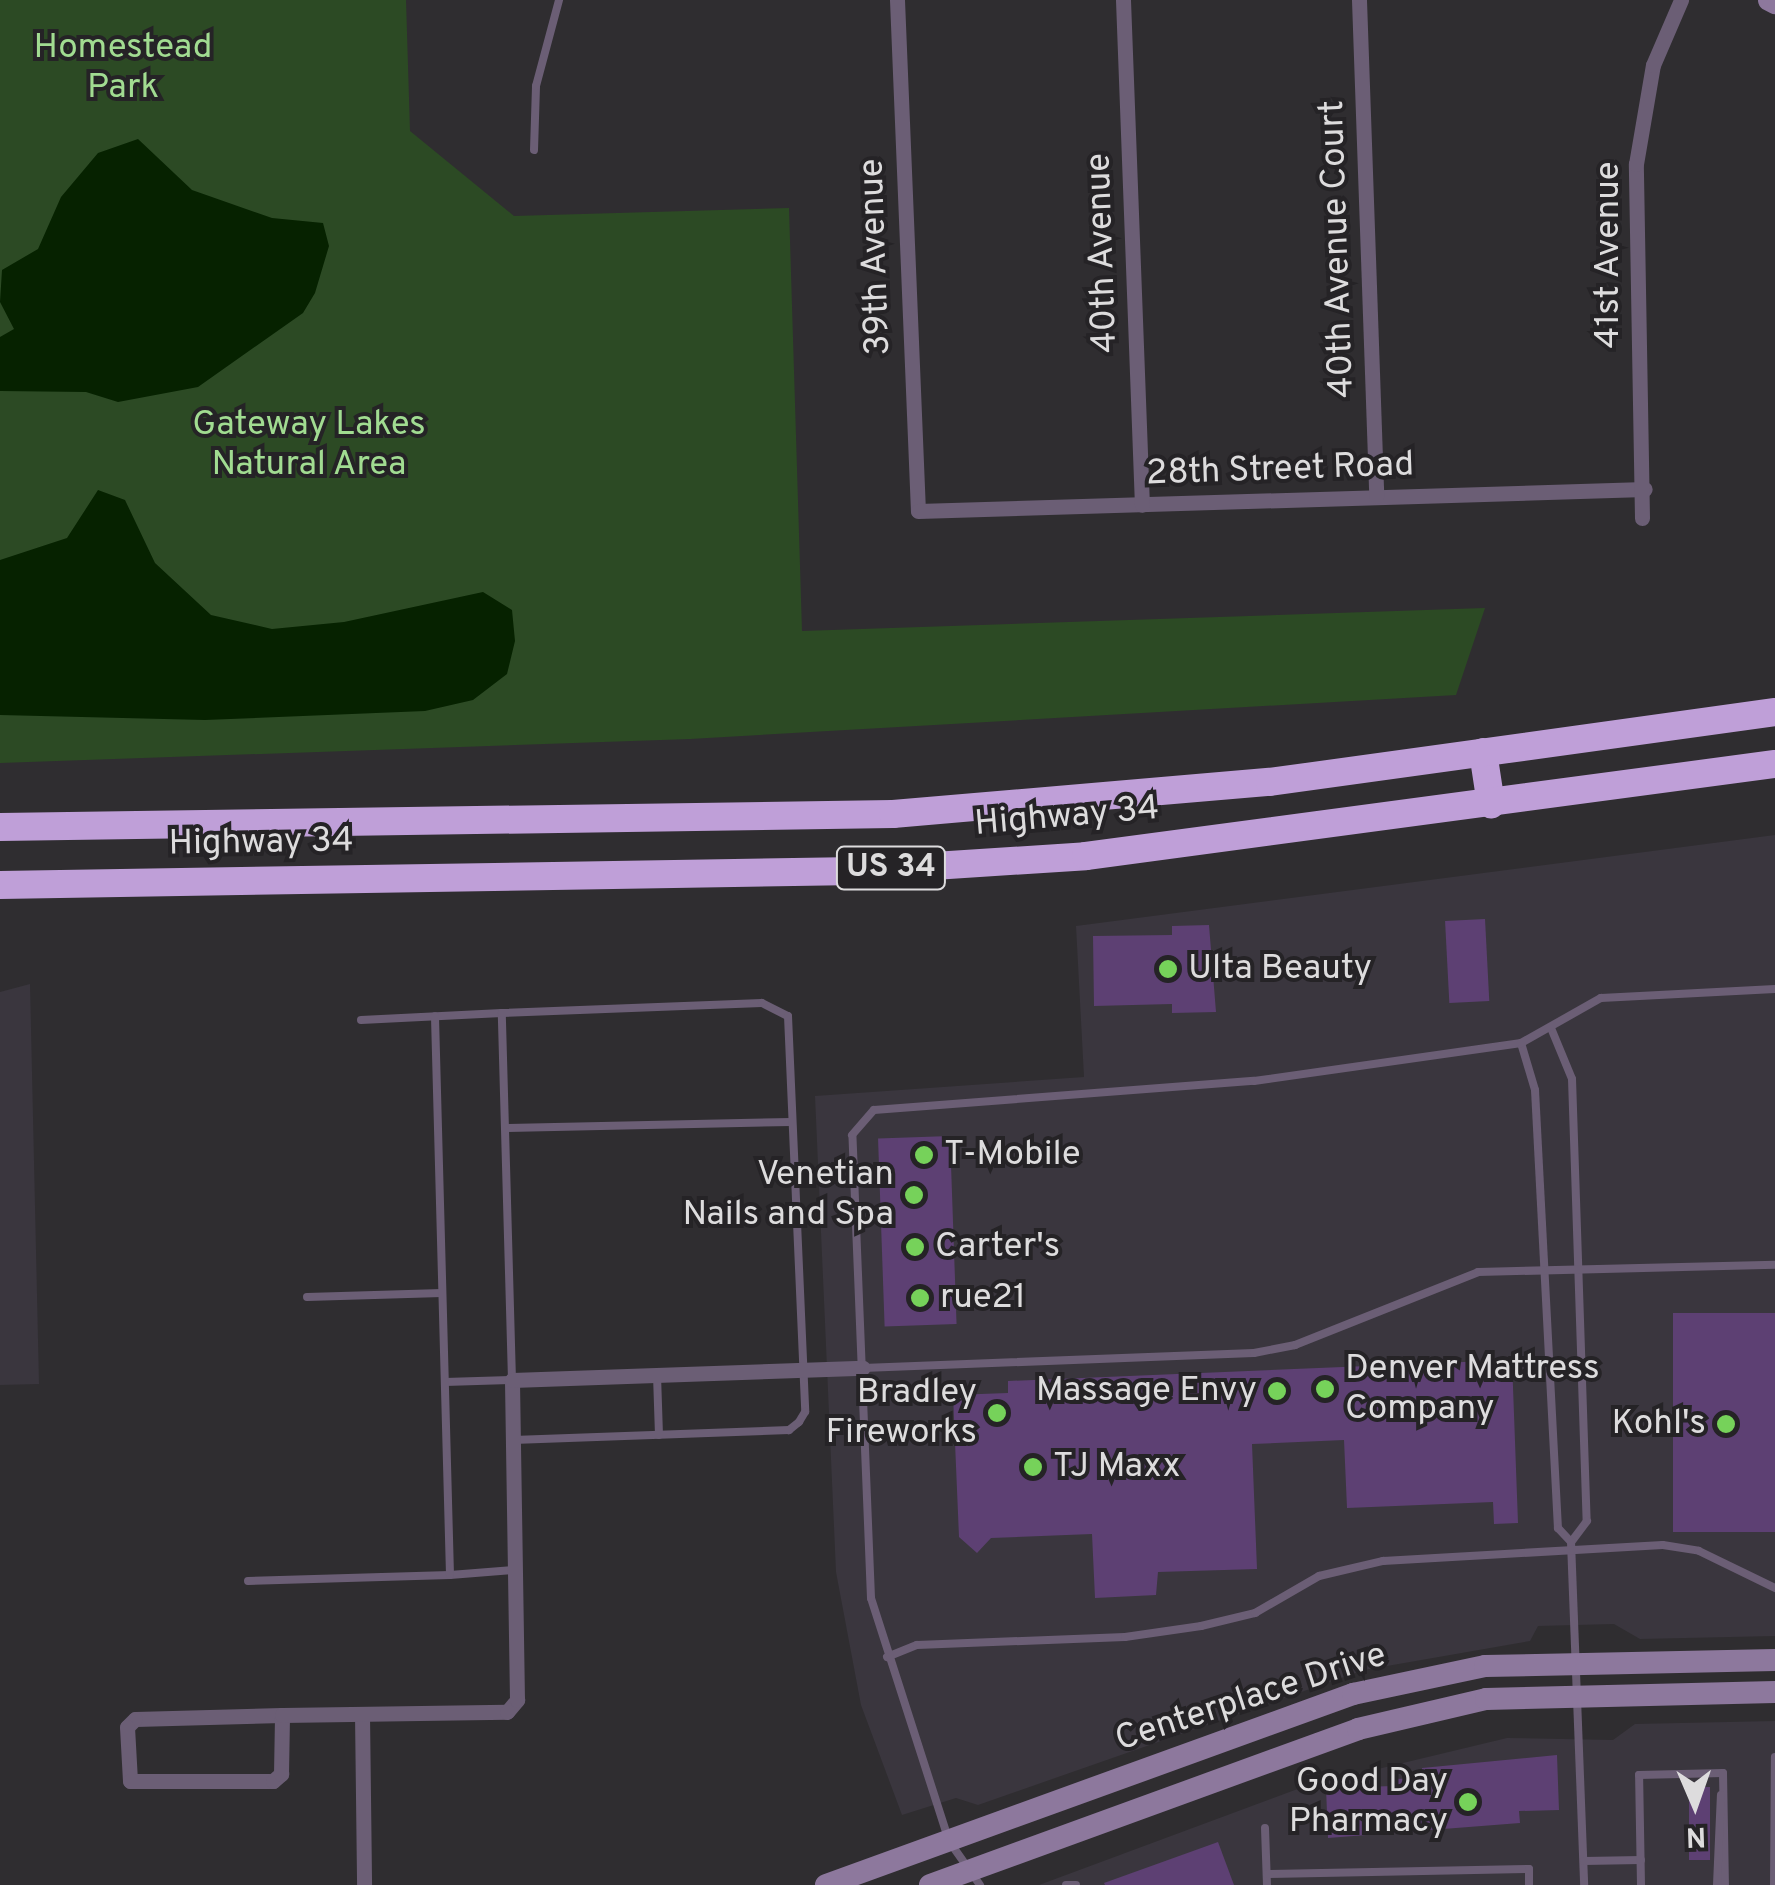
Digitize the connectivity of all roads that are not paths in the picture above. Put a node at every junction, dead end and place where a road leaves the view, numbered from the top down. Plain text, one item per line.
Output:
1 (559, 0) edge
2 (897, 0) edge
3 (1123, 0) edge
4 (1359, 0) edge
5 (1681, 0) edge
6 (534, 150) dead end
7 (1645, 488) junction
8 (1376, 496) junction
9 (1142, 504) junction
10 (918, 511) joint
11 (1642, 518) dead end
12 (1775, 712) edge
13 (1484, 752) junction
14 (1775, 764) edge
15 (1491, 804) junction
16 (0, 828) edge
17 (0, 885) edge
18 (1775, 989) edge
19 (502, 1012) junction
20 (436, 1016) junction
21 (361, 1020) dead end
22 (1551, 1028) junction
23 (1522, 1043) junction
24 (791, 1122) junction
25 (505, 1128) junction
26 (1775, 1265) edge
27 (1542, 1271) junction
28 (1578, 1271) junction
29 (442, 1293) junction
30 (307, 1297) dead end
31 (863, 1368) junction
32 (802, 1370) junction
33 (657, 1375) junction
34 (512, 1380) junction
35 (445, 1382) junction
36 (659, 1434) junction
37 (513, 1440) junction
38 (1571, 1547) junction
39 (513, 1570) junction
40 (450, 1575) junction
41 (248, 1581) dead end
42 (1775, 1588) edge
43 (887, 1658) junction
44 (1775, 1660) edge
45 (1578, 1663) junction
46 (1775, 1692) edge
47 (1580, 1694) junction
48 (362, 1714) junction
49 (282, 1715) junction
50 (1775, 1757) edge
51 (1723, 1790) junction
52 (1266, 1828) dead end
53 (949, 1841) junction
54 (1641, 1860) junction
55 (1584, 1861) junction
56 (1267, 1874) junction
57 (977, 1878) edge
58 (364, 1885) edge
59 (826, 1885) edge
60 (930, 1885) edge
61 (1066, 1885) edge
62 (1076, 1885) edge
63 (1267, 1885) edge
64 (1530, 1885) edge
65 (1584, 1885) edge
66 (1641, 1885) edge
67 (1717, 1885) edge
68 (1725, 1885) edge
69 (1774, 1885) edge

1 - 6 lane
2 - 10 street, 39th Avenue
3 - 9 street, 40th Avenue
4 - 8 street, 40th Avenue Court
5 - 7 street, 41st Avenue
7 - 8 street, 28th Street Road
7 - 11 street, 41st Avenue
8 - 9 street, 28th Street Road
9 - 10 street, 28th Street Road
12 - 13 highway, Highway 34 / US 34
13 - 15 highway
13 - 16 highway, Highway 34 / US 34
14 - 15 highway, Highway 34 / US 34
15 - 17 highway, Highway 34 / US 34
18 - 22 lane
19 - 20 lane
19 - 24 lane
19 - 25 lane
20 - 21 lane
20 - 29 lane
22 - 23 lane
22 - 28 lane
23 - 27 lane
23 - 31 lane
24 - 25 lane
24 - 32 lane
25 - 34 lane
26 - 28 lane
27 - 28 lane
27 - 31 lane
27 - 38 lane
28 - 38 lane
29 - 30 lane
29 - 35 lane
31 - 32 street
31 - 43 lane
32 - 33 street
32 - 36 lane
33 - 34 street
33 - 36 lane
34 - 35 lane
34 - 37 street
35 - 40 lane
36 - 37 lane
37 - 39 street
38 - 42 lane
38 - 43 lane
38 - 45 lane
39 - 40 lane
39 - 48 street
40 - 41 lane
43 - 53 lane
44 - 45 street, Centerplace Drive
45 - 47 lane
45 - 53 street, Centerplace Drive
46 - 47 street, Centerplace Drive
47 - 55 lane
47 - 57 street, Centerplace Drive
48 - 49 street
48 - 58 street
49 - 49 street
50 - 69 lane
51 - 54 lane
51 - 67 lane
51 - 68 lane
52 - 56 lane
53 - 57 lane
53 - 59 street, Centerplace Drive
54 - 55 lane
54 - 66 lane
55 - 65 lane
56 - 63 lane
56 - 64 lane
57 - 60 street, Centerplace Drive
61 - 62 lane

